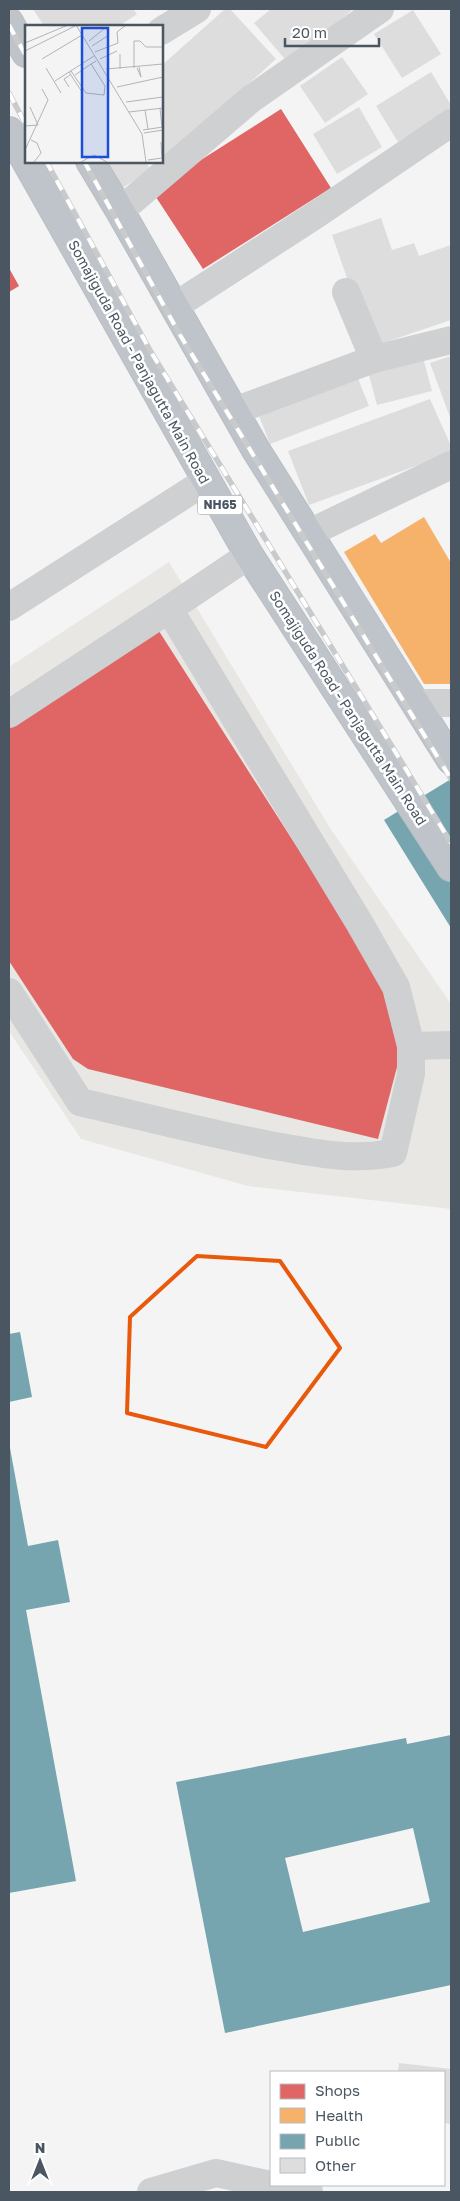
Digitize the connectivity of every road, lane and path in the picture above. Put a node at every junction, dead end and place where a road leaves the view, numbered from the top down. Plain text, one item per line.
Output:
1 (197, 9) edge
2 (380, 9) edge
3 (9, 22) edge
4 (162, 30) edge
5 (25, 50) edge
6 (451, 123) edge
7 (9, 131) edge
8 (25, 159) edge
9 (27, 162) edge
10 (91, 162) edge
11 (120, 211) junction
12 (346, 292) dead end
13 (174, 306) junction
14 (451, 340) edge
15 (374, 359) junction
16 (234, 411) junction
17 (451, 465) edge
18 (206, 481) junction
19 (309, 533) junction
20 (249, 555) junction
21 (9, 607) edge
22 (169, 609) junction
23 (416, 703) junction
24 (451, 703) edge
25 (9, 714) edge
26 (451, 760) edge
27 (451, 867) edge
28 (9, 992) edge
29 (451, 1045) edge
30 (411, 1046) junction
31 (270, 2185) edge
32 (277, 2186) edge
33 (151, 2192) edge
34 (309, 2192) edge

1 - 4 street
2 - 11 street
3 - 5 highway
6 - 13 street
7 - 8 highway, Somajiguda Road - Panjagutta Main Road / NH65
9 - 18 highway, Somajiguda Road - Panjagutta Main Road / NH65
10 - 11 highway
11 - 13 highway
12 - 15 street
13 - 16 highway
14 - 15 street
15 - 16 street
16 - 19 highway
17 - 19 street
18 - 20 highway, Somajiguda Road - Panjagutta Main Road / NH65
18 - 21 street
19 - 23 highway
20 - 22 street
20 - 27 highway, Somajiguda Road - Panjagutta Main Road / NH65
22 - 25 street
22 - 30 street
23 - 24 street
23 - 26 highway
28 - 30 street
29 - 30 street
31 - 33 street
32 - 34 street

